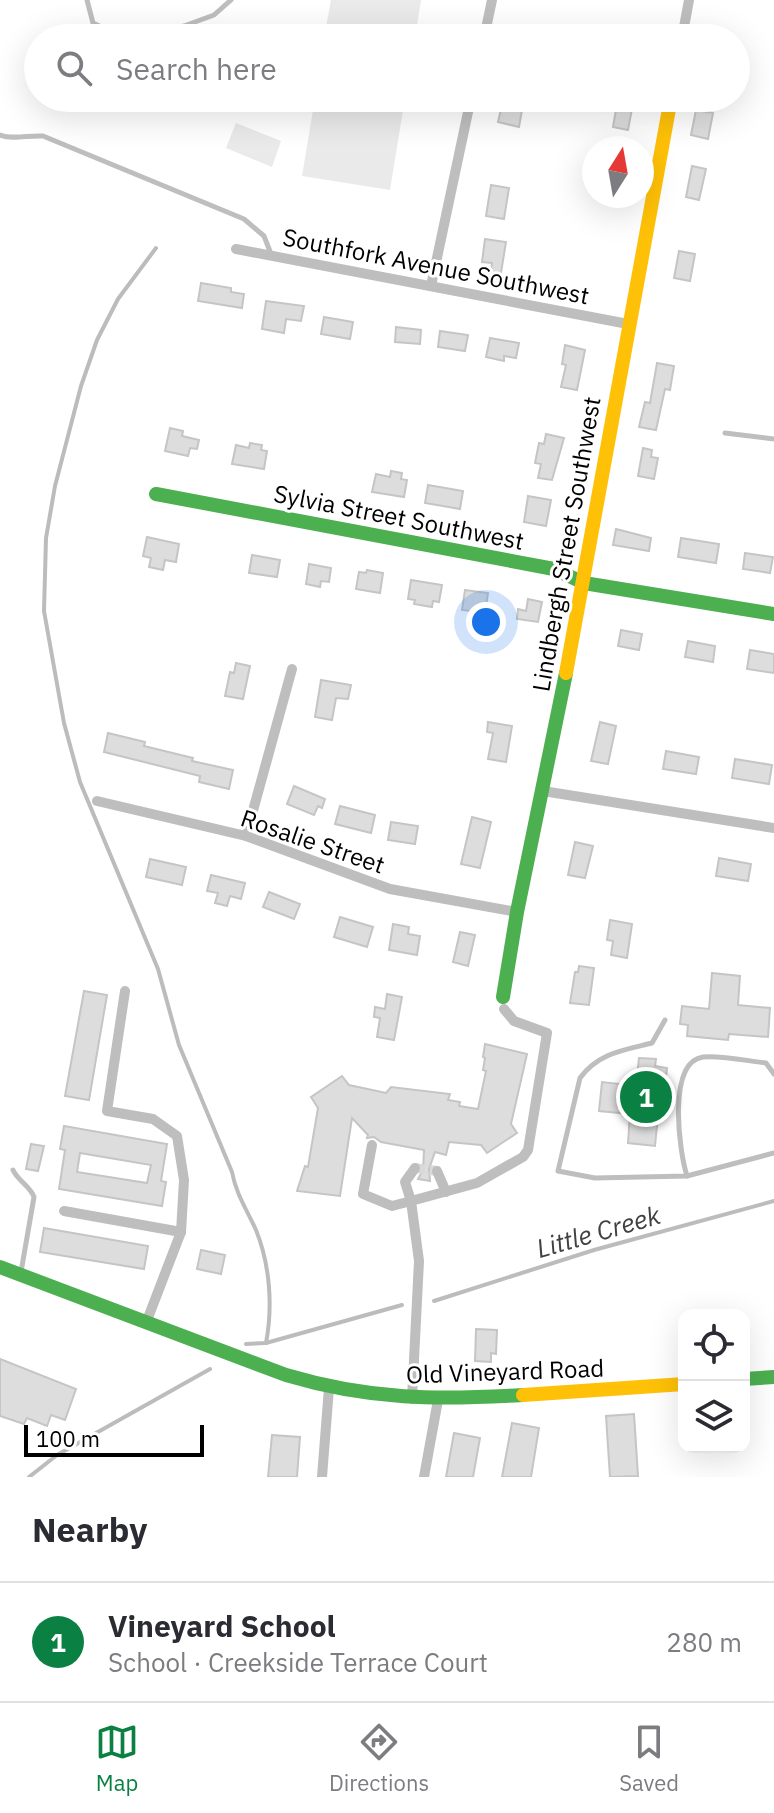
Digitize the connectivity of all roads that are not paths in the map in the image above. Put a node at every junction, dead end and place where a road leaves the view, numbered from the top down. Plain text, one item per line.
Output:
1 (87, 0) edge
2 (231, 0) edge
3 (492, 0) edge
4 (689, 0) edge
5 (95, 24) edge
6 (189, 24) edge
7 (487, 24) edge
8 (685, 24) edge
9 (468, 112) edge
10 (668, 112) edge
11 (0, 135) edge
12 (236, 249) dead end
13 (272, 255) junction
14 (431, 286) junction
15 (628, 324) junction
16 (725, 433) dead end
17 (774, 439) edge
18 (156, 494) dead end
19 (584, 583) junction
20 (774, 614) edge
21 (292, 669) dead end
22 (543, 791) junction
23 (97, 801) dead end
24 (774, 828) edge
25 (246, 836) junction
26 (517, 912) junction
27 (125, 991) dead end
28 (503, 1003) joint
29 (665, 1020) dead end
30 (774, 1074) edge
31 (372, 1145) dead end
32 (774, 1153) edge
33 (415, 1168) dead end
34 (13, 1170) dead end
35 (437, 1171) dead end
36 (687, 1176) junction
37 (446, 1192) junction
38 (411, 1201) junction
39 (64, 1211) dead end
40 (181, 1232) junction
41 (0, 1267) edge
42 (20, 1275) junction
43 (146, 1323) junction
44 (774, 1377) edge
45 (750, 1379) edge
46 (678, 1384) edge
47 (329, 1388) junction
48 (412, 1399) junction
49 (438, 1400) junction
50 (322, 1477) edge
51 (424, 1477) edge

1 - 5 lane
2 - 6 lane
3 - 7 street
4 - 8 street
9 - 14 street
10 - 15 street, Lindbergh Street Southwest
11 - 13 lane
12 - 13 street, Southfork Avenue Southwest
13 - 14 street, Southfork Avenue Southwest
14 - 15 street, Southfork Avenue Southwest
15 - 19 street, Lindbergh Street Southwest
16 - 17 lane
18 - 19 street, Sylvia Street Southwest
19 - 20 street, Sylvia Street Southwest
19 - 22 street, Lindbergh Street Southwest
21 - 25 street
22 - 24 street
22 - 26 street, Lindbergh Street Southwest
23 - 25 street, Rosalie Street
25 - 26 street, Rosalie Street
26 - 28 street, Lindbergh Street Southwest
27 - 40 street
28 - 37 street
29 - 36 lane
30 - 36 lane
31 - 38 street
32 - 36 lane
33 - 38 street
34 - 42 lane
35 - 37 street
37 - 38 street
38 - 48 street
39 - 40 street
40 - 43 street
41 - 42 street, Old Vineyard Road
42 - 43 street, Old Vineyard Road
43 - 47 street, Old Vineyard Road
44 - 45 street
46 - 49 street, Old Vineyard Road
47 - 48 street, Old Vineyard Road
47 - 50 street
48 - 49 street, Old Vineyard Road
49 - 51 street

